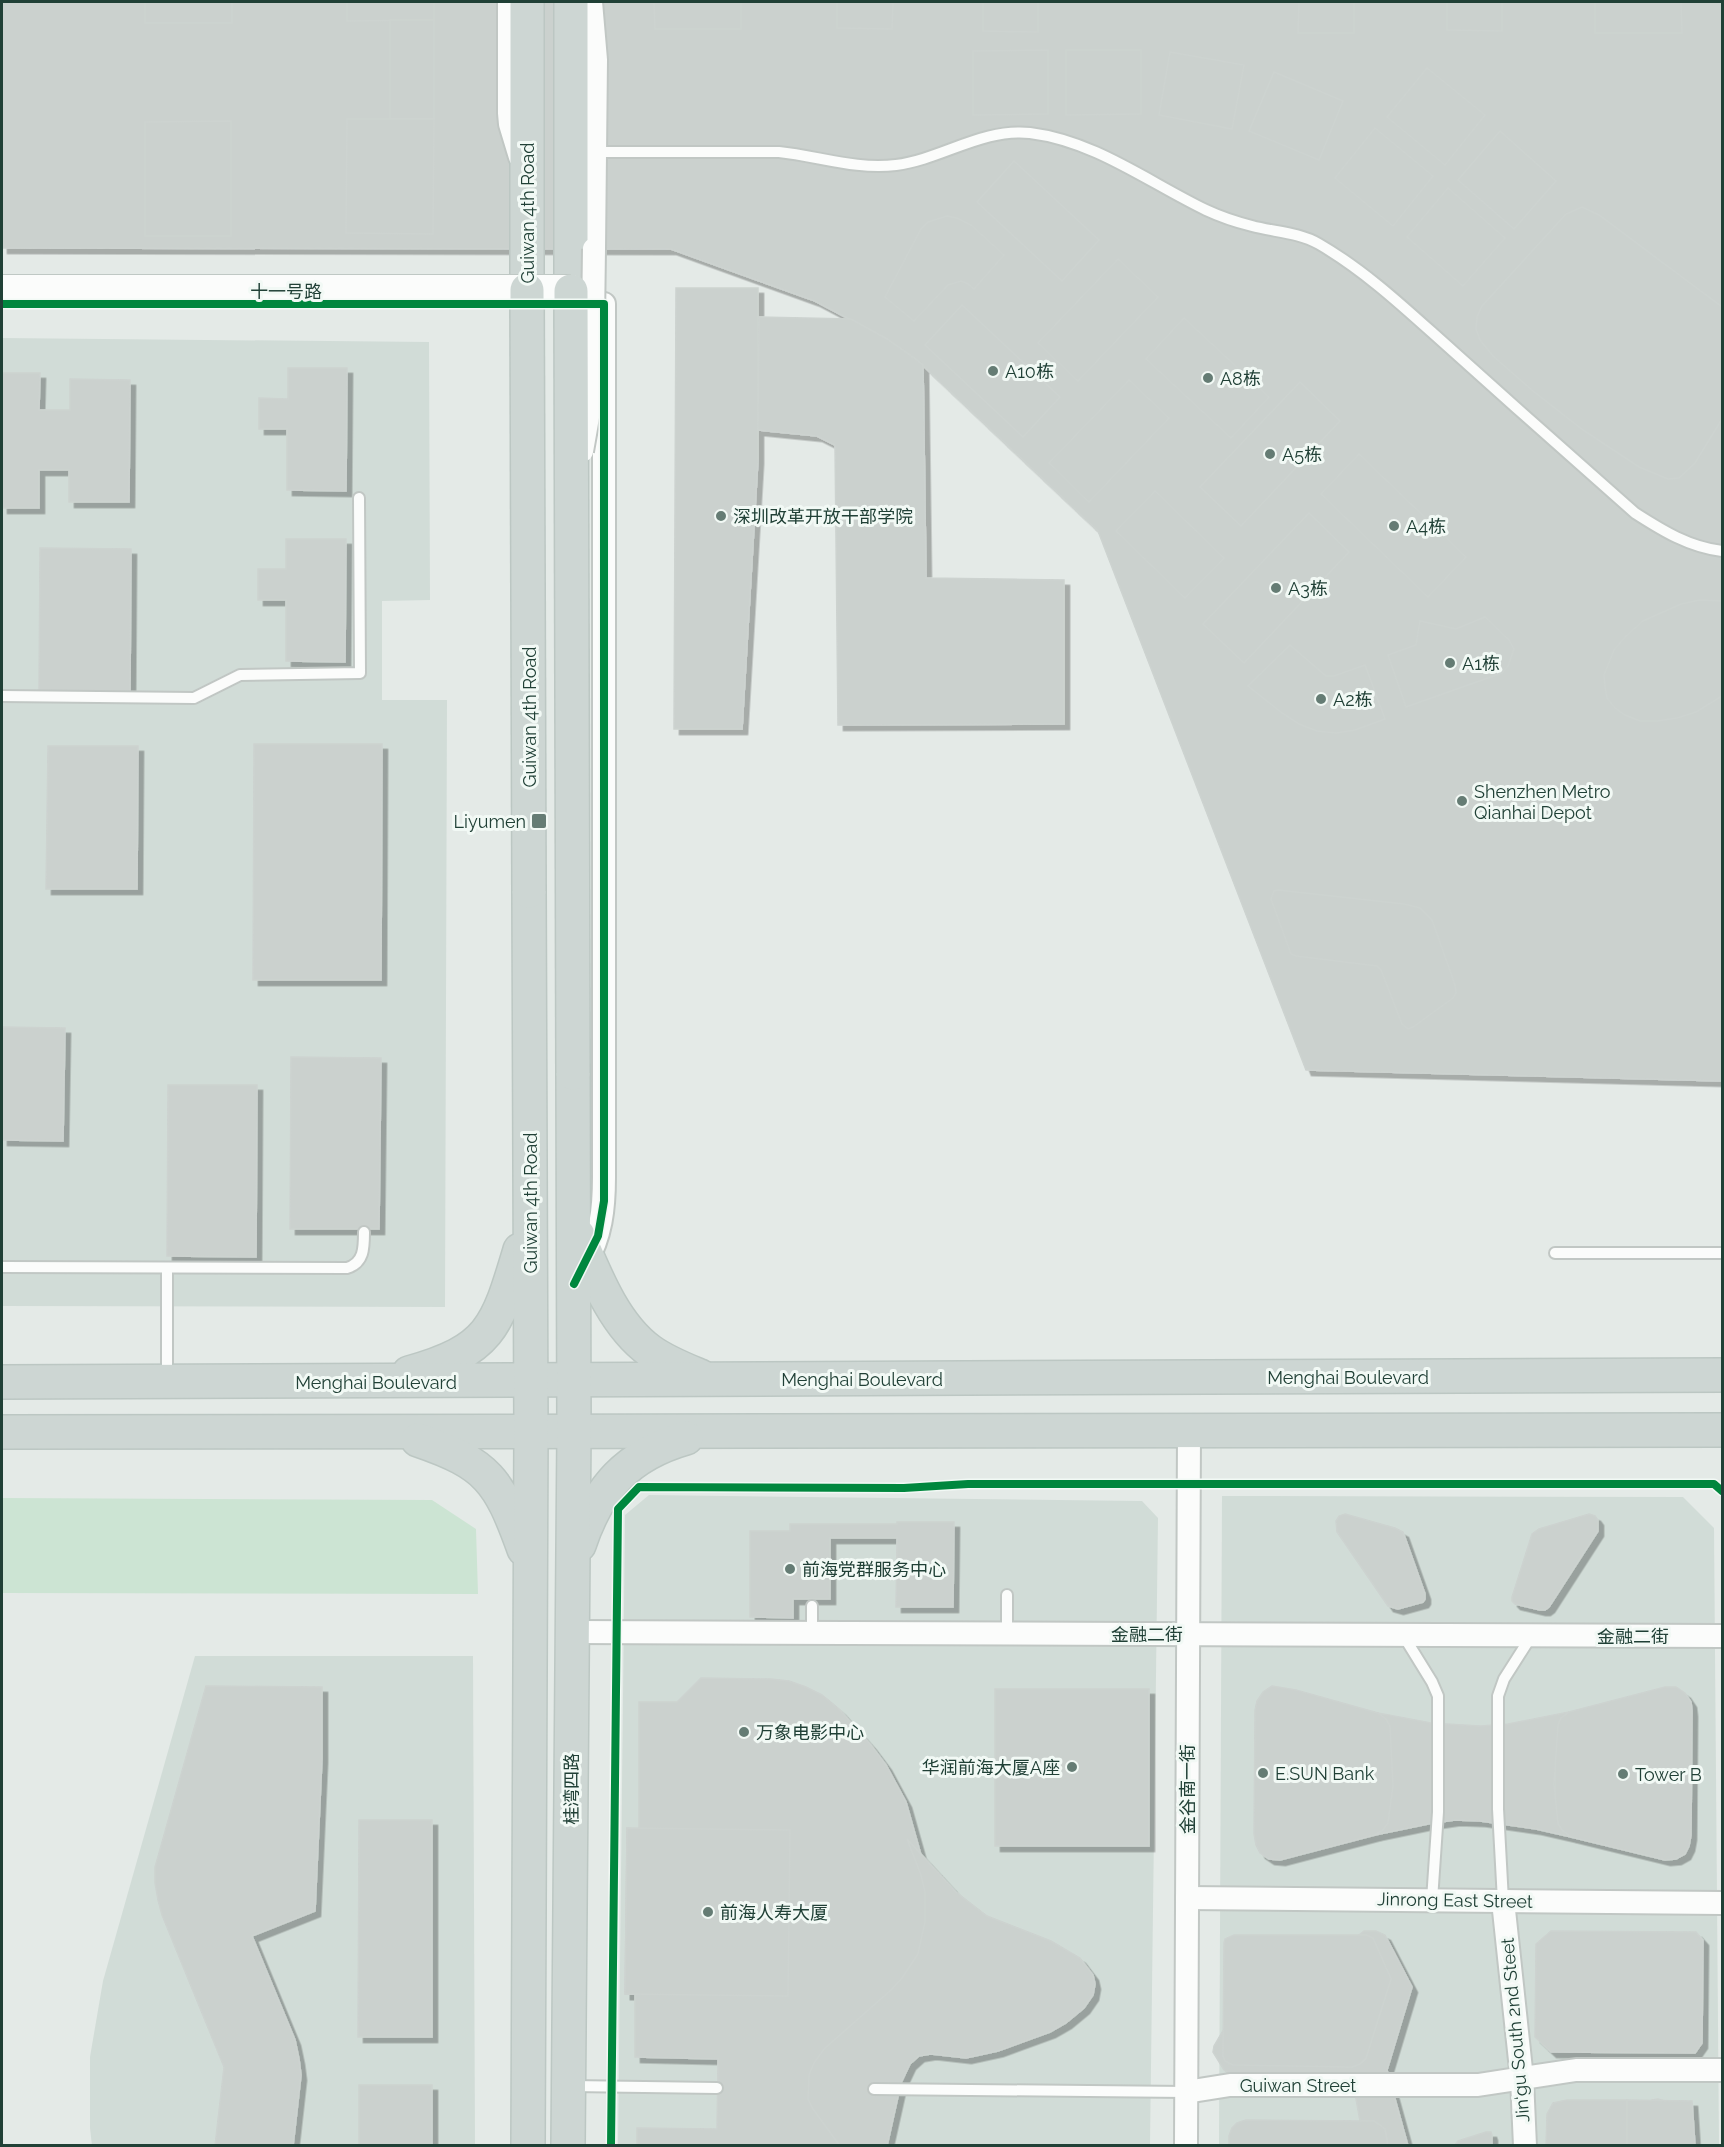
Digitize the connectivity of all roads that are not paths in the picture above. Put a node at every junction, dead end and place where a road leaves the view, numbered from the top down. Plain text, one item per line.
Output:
1 (508, 2) edge
2 (526, 2) edge
3 (571, 2) edge
4 (591, 2) edge
5 (595, 152) junction
6 (527, 179) junction
7 (583, 249) junction
8 (527, 290) junction
9 (2, 291) edge
10 (582, 291) junction
11 (2, 304) edge
12 (358, 498) dead end
13 (1722, 551) edge
14 (2, 696) edge
15 (530, 1216) junction
16 (364, 1232) dead end
17 (1555, 1253) dead end
18 (1722, 1253) edge
19 (2, 1267) edge
20 (167, 1268) junction
21 (581, 1271) junction
22 (1722, 1375) edge
23 (709, 1380) junction
24 (531, 1381) junction
25 (574, 1381) junction
26 (2, 1382) edge
27 (167, 1382) junction
28 (378, 1382) junction
29 (1722, 1430) edge
30 (2, 1432) edge
31 (531, 1432) junction
32 (574, 1432) junction
33 (709, 1432) junction
34 (1189, 1432) junction
35 (396, 1433) junction
36 (531, 1566) junction
37 (572, 1566) junction
38 (1007, 1595) dead end
39 (812, 1606) dead end
40 (572, 1632) junction
41 (812, 1633) junction
42 (1007, 1634) junction
43 (1188, 1634) junction
44 (1403, 1635) junction
45 (1532, 1635) junction
46 (1722, 1636) edge
47 (1187, 1898) junction
48 (1432, 1900) junction
49 (1503, 1901) junction
50 (1722, 1903) edge
51 (1722, 2070) edge
52 (1522, 2079) junction
53 (569, 2086) junction
54 (717, 2088) dead end
55 (873, 2089) dead end
56 (1186, 2092) junction
57 (528, 2145) edge
58 (568, 2145) edge
59 (1186, 2145) edge
60 (1525, 2145) edge

1 - 6 street
2 - 6 main road, Guiwan 4th Road
3 - 7 main road
4 - 5 street
5 - 7 street
5 - 13 lane
6 - 8 main road, Guiwan 4th Road
7 - 10 main road
8 - 9 street, 十一号路, bridge
8 - 10 street, 十一号路, bridge
8 - 15 main road, Guiwan 4th Road, bridge
10 - 21 main road, bridge
11 - 21 street
12 - 14 lane
15 - 24 main road, Guiwan 4th Road
15 - 28 main road
16 - 20 lane
17 - 18 lane
19 - 20 lane
20 - 27 lane
21 - 23 main road
21 - 25 main road
22 - 23 main road, Menghai Boulevard
23 - 25 main road, Menghai Boulevard
24 - 25 main road, Menghai Boulevard
24 - 28 main road, Menghai Boulevard
24 - 31 main road, Guiwan 4th Road
25 - 32 main road
26 - 27 main road, Menghai Boulevard
27 - 28 main road, Menghai Boulevard
29 - 34 main road
30 - 35 main road
31 - 32 main road
31 - 35 main road
31 - 36 main road
32 - 33 main road
32 - 37 main road, 桂湾四路
33 - 34 main road
33 - 37 main road
34 - 43 street, 金谷南一街
35 - 36 main road
36 - 57 main road
37 - 40 main road, 桂湾四路
38 - 42 lane
39 - 41 lane
40 - 41 street, 金融二街
40 - 53 main road, 桂湾四路
41 - 42 street, 金融二街
42 - 43 street, 金融二街
43 - 44 street, 金融二街
43 - 47 street, 金谷南一街
44 - 45 street, 金融二街
44 - 48 lane
45 - 46 street, 金融二街
45 - 49 lane, Jin‘gu South 2nd Steet
47 - 48 street, Jinrong East Street
47 - 56 street, 金谷南一街
48 - 49 street, Jinrong East Street
49 - 50 street, Jinrong East Street
49 - 52 street, Jin‘gu South 2nd Steet
51 - 52 street, Guiwan Street
52 - 56 street, Guiwan Street
52 - 60 street, Jin‘gu South 2nd Steet
53 - 54 lane
53 - 58 main road, 桂湾四路
55 - 56 lane, Guiwan Street
56 - 59 street, 金谷南一街

